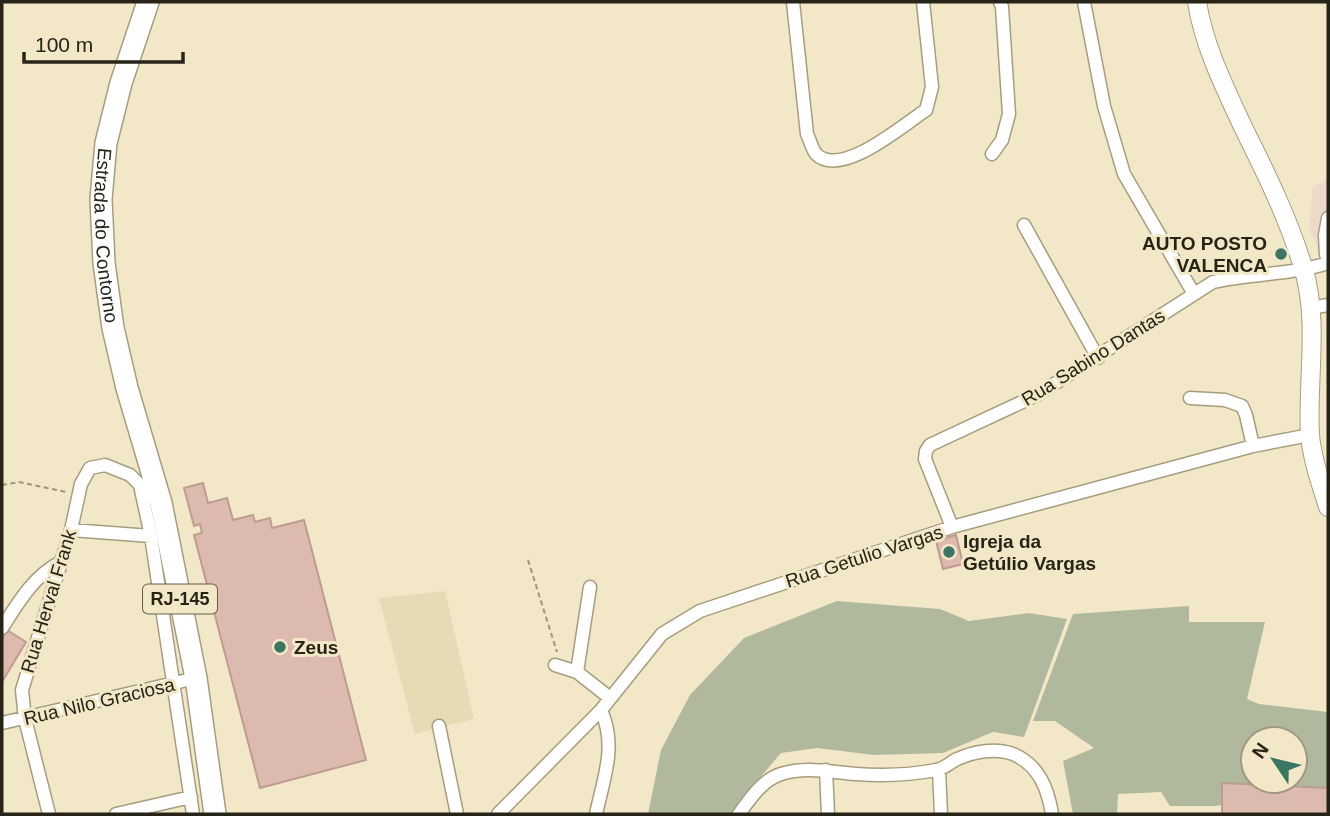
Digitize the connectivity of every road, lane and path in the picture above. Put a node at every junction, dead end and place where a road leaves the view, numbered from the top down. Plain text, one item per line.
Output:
1 (148, 2) edge
2 (793, 2) edge
3 (923, 2) edge
4 (1000, 2) edge
5 (1084, 2) edge
6 (1197, 2) edge
7 (992, 155) dead end
8 (1328, 218) edge
9 (1024, 225) dead end
10 (1326, 259) edge
11 (1304, 271) junction
12 (1194, 294) junction
13 (1328, 305) edge
14 (1310, 308) junction
15 (1098, 358) junction
16 (1190, 398) dead end
17 (1310, 435) junction
18 (1253, 446) junction
19 (2, 485) edge
20 (78, 495) junction
21 (1328, 508) edge
22 (951, 527) junction
23 (71, 530) junction
24 (151, 536) junction
25 (527, 560) dead end
26 (61, 562) junction
27 (590, 587) dead end
28 (2, 628) edge
29 (559, 666) joint
30 (577, 672) junction
31 (185, 681) junction
32 (610, 698) junction
33 (601, 710) junction
34 (25, 719) junction
35 (2, 723) edge
36 (439, 726) dead end
37 (826, 770) junction
38 (939, 770) junction
39 (191, 797) junction
40 (50, 814) edge
41 (116, 814) edge
42 (193, 814) edge
43 (215, 814) edge
44 (457, 814) edge
45 (498, 814) edge
46 (596, 814) edge
47 (739, 814) edge
48 (828, 814) edge
49 (941, 814) edge
50 (1052, 814) edge

1 - 31 main road, Estrada do Contorno / RJ-145
2 - 3 street
4 - 7 street
5 - 12 street
6 - 11 street
8 - 10 street
9 - 15 street
10 - 11 street, Rua Sabino Dantas
11 - 12 street, Rua Sabino Dantas
11 - 14 street
12 - 15 street, Rua Sabino Dantas
13 - 14 street
14 - 17 street
15 - 22 street, Rua Sabino Dantas
16 - 18 street
17 - 18 street, Rua Getulio Vargas
17 - 21 street
18 - 22 street, Rua Getulio Vargas
19 - 20 path
20 - 23 street, Rua Herval Frank
20 - 24 street, Rua Herval Frank
22 - 32 street, Rua Getulio Vargas
23 - 24 street
23 - 26 street, Rua Herval Frank
24 - 31 street
25 - 29 path
26 - 28 street
26 - 34 street, Rua Herval Frank
27 - 30 street
29 - 30 street
30 - 32 street
31 - 34 street, Rua Nilo Graciosa
31 - 39 street
31 - 43 main road, RJ-145
32 - 33 street, Rua Getulio Vargas
33 - 45 street, Rua Getulio Vargas
33 - 46 street
34 - 35 street, Rua Nilo Graciosa
34 - 40 street, Rua Herval Frank
36 - 44 street
37 - 38 street
37 - 47 street
37 - 48 street
38 - 49 street
38 - 50 street
39 - 41 street
39 - 42 street

